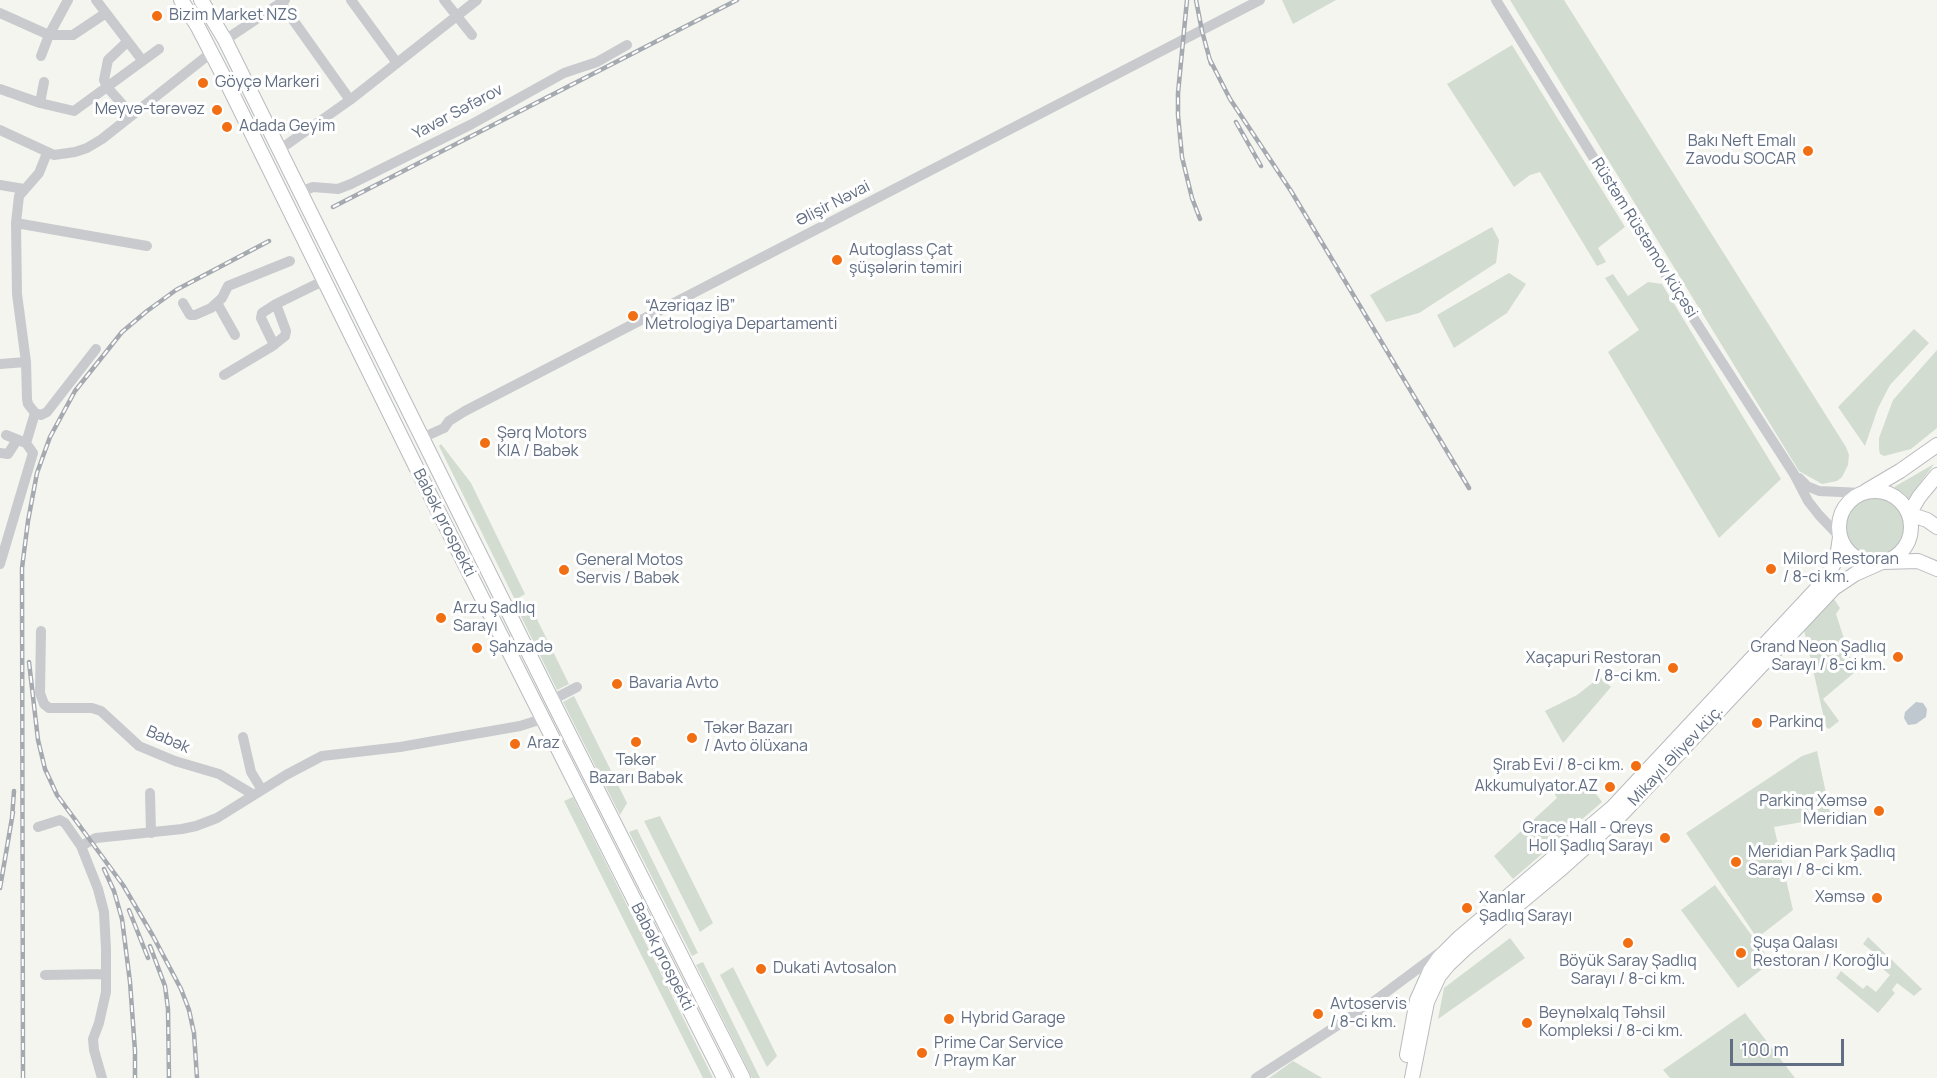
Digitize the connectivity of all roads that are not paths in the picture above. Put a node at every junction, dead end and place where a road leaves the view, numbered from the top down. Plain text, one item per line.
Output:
1 (68, 0) edge
2 (96, 0) edge
3 (181, 0) edge
4 (201, 0) edge
5 (351, 0) edge
6 (444, 0) edge
7 (477, 0) edge
8 (1260, 0) edge
9 (1496, 0) edge
10 (283, 1) edge
11 (0, 13) edge
12 (106, 13) junction
13 (456, 16) junction
14 (49, 35) junction
15 (472, 35) dead end
16 (225, 40) junction
17 (128, 42) junction
18 (627, 45) dead end
19 (159, 49) dead end
20 (212, 52) junction
21 (42, 56) dead end
22 (142, 60) junction
23 (397, 63) junction
24 (44, 82) dead end
25 (107, 87) junction
26 (0, 89) edge
27 (350, 100) junction
28 (40, 103) junction
29 (130, 114) junction
30 (0, 130) edge
31 (279, 150) junction
32 (47, 153) junction
33 (0, 185) edge
34 (24, 189) junction
35 (300, 192) junction
36 (16, 224) junction
37 (147, 246) dead end
38 (290, 261) dead end
39 (325, 280) junction
40 (183, 303) dead end
41 (217, 303) junction
42 (276, 304) junction
43 (235, 336) dead end
44 (274, 345) junction
45 (96, 349) dead end
46 (26, 362) junction
47 (0, 364) edge
48 (224, 375) dead end
49 (35, 413) junction
50 (6, 435) dead end
51 (422, 438) junction
52 (22, 441) junction
53 (1937, 445) edge
54 (0, 453) edge
55 (1794, 474) junction
56 (1937, 475) edge
57 (1925, 489) junction
58 (1862, 493) junction
59 (1908, 514) junction
60 (1936, 526) edge
61 (4, 536) edge
62 (1840, 537) junction
63 (1882, 562) junction
64 (0, 564) edge
65 (1937, 569) edge
66 (41, 631) dead end
67 (578, 687) dead end
68 (552, 700) junction
69 (542, 719) junction
70 (243, 737) dead end
71 (258, 792) junction
72 (150, 793) dead end
73 (38, 827) dead end
74 (151, 833) junction
75 (81, 846) junction
76 (632, 898) junction
77 (1460, 937) junction
78 (676, 945) junction
79 (1448, 966) junction
80 (1430, 972) junction
81 (105, 974) junction
82 (45, 975) dead end
83 (1405, 980) junction
84 (1421, 988) junction
85 (102, 1078) edge
86 (724, 1078) edge
87 (738, 1078) edge
88 (743, 1078) edge
89 (1256, 1078) edge
90 (1402, 1078) edge
91 (1412, 1078) edge

1 - 14 street
2 - 12 street
3 - 20 main road, Babək prospekti
4 - 16 main road, Babək prospekti
5 - 23 street
6 - 13 street
7 - 13 street
8 - 51 street, Əlişir Nəvai
9 - 55 street, Rüstəm Rüstəmov küçəsi
10 - 16 street
10 - 27 street
11 - 14 street
12 - 14 street
12 - 17 street
13 - 15 street
13 - 23 street
14 - 21 street
16 - 31 main road, Babək prospekti
17 - 22 street
17 - 25 street
18 - 35 street, Yavər Səfərov
19 - 22 street
20 - 29 street
20 - 39 main road, Babək prospekti
22 - 25 street
23 - 27 street
24 - 28 street
25 - 28 street
25 - 29 street
26 - 28 street
27 - 31 street
29 - 32 street
30 - 32 street
31 - 35 main road, Babək prospekti
32 - 34 street
33 - 34 street
34 - 36 street
35 - 51 main road, Babək prospekti
36 - 37 street
36 - 46 street
38 - 41 street
39 - 42 street
39 - 69 main road, Babək prospekti
40 - 41 street
41 - 43 street
42 - 44 street
42 - 44 street
44 - 48 street
45 - 49 street
46 - 47 street
46 - 49 street
49 - 52 street
50 - 52 street
51 - 68 main road, Babək prospekti
52 - 54 street
52 - 61 street
53 - 58 main road
55 - 58 street
55 - 62 street, Rüstəm Rüstəmov küçəsi
56 - 57 main road
57 - 59 main road
57 - 60 main road
58 - 59 main road
58 - 62 main road
59 - 60 main road
59 - 63 main road
61 - 64 street
62 - 63 main road
62 - 77 main road
63 - 65 main road
63 - 79 main road, Mikayıl Əliyev küç.
66 - 71 street, Babək
67 - 68 street
68 - 78 main road, Babək prospekti
69 - 71 street
69 - 76 main road, Babək prospekti
70 - 71 street
71 - 74 street
72 - 74 street
73 - 75 street
74 - 75 street
75 - 81 street
76 - 78 main road
76 - 86 main road, Babək prospekti
77 - 80 main road
77 - 83 street
78 - 88 main road, Babək prospekti
79 - 80 street
79 - 91 main road, Mikayıl Əliyev küç.
80 - 83 street
80 - 84 main road
81 - 82 street
81 - 85 street
83 - 84 street
83 - 89 street
84 - 90 main road
86 - 87 main road

